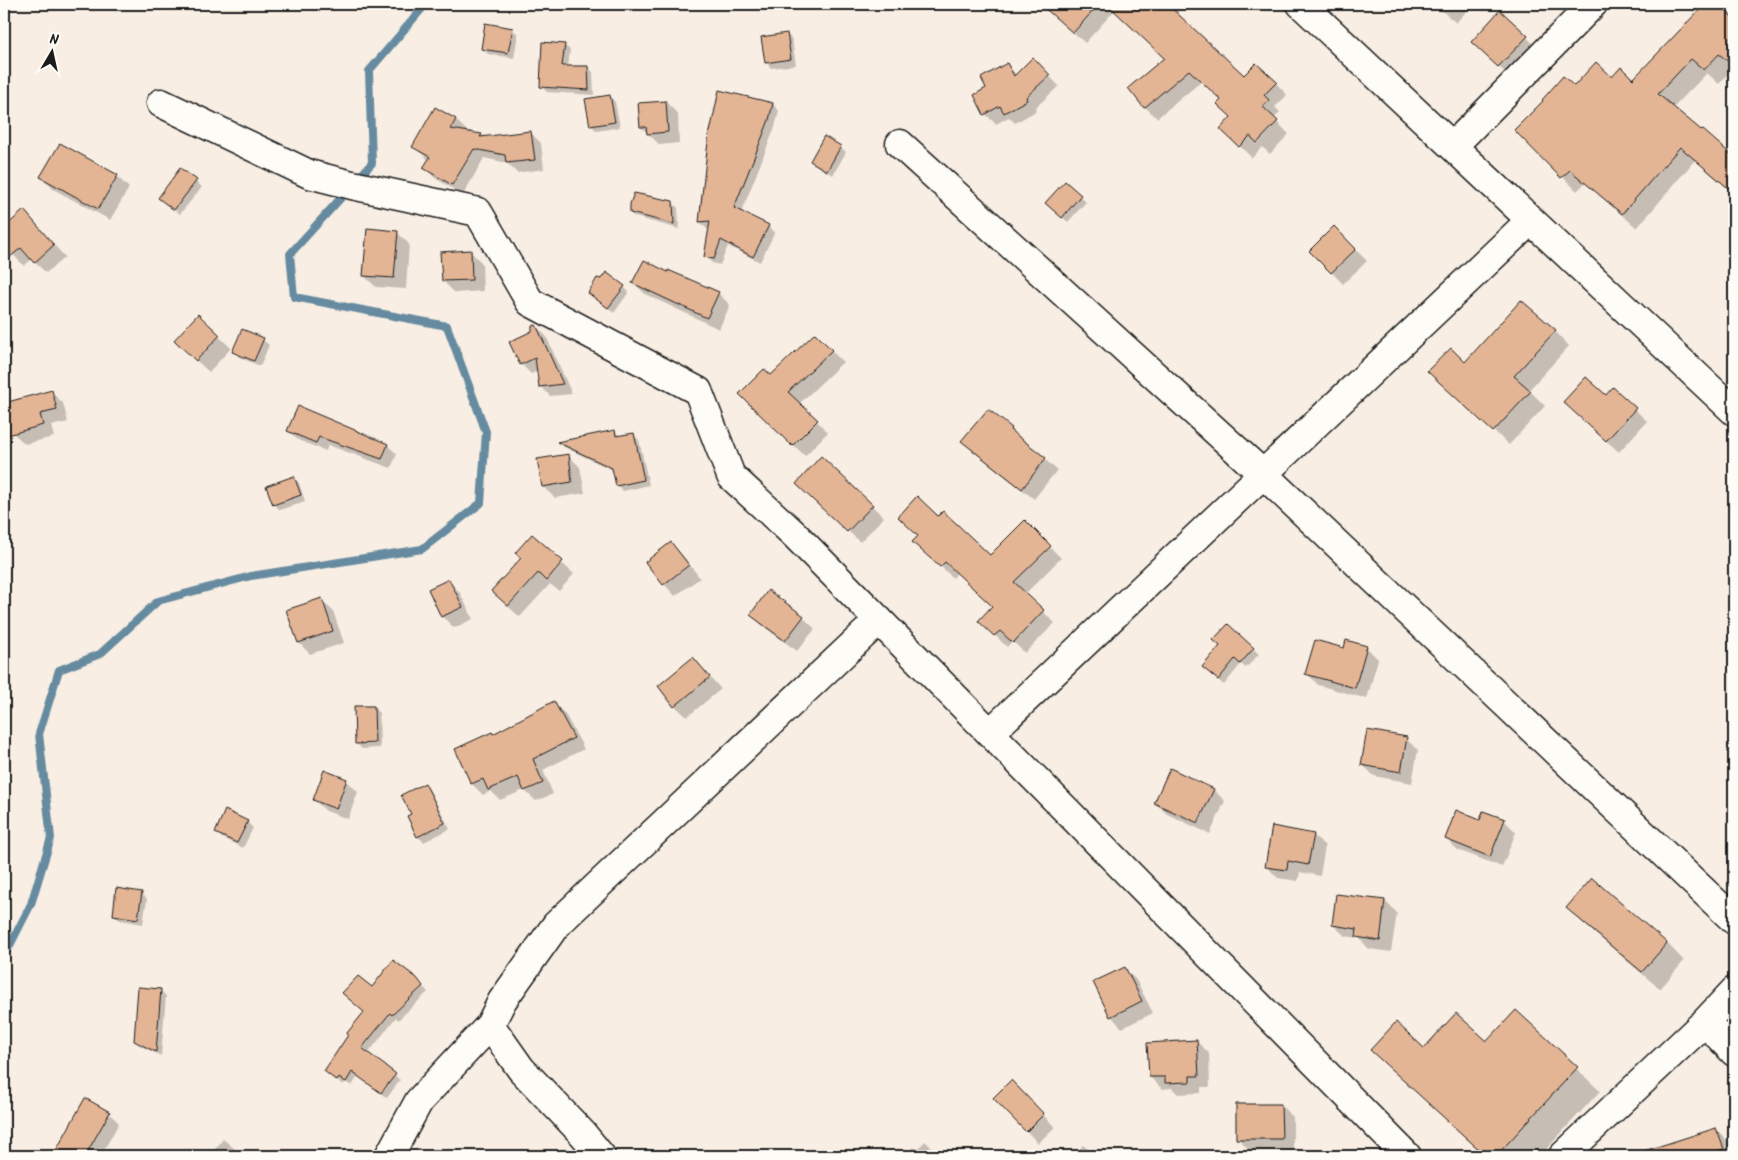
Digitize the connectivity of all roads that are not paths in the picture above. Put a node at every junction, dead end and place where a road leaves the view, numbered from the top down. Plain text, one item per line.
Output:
1 (1301, 4) edge
2 (1592, 4) edge
3 (161, 103) dead end
4 (900, 144) dead end
5 (1453, 146) junction
6 (1531, 220) junction
7 (1734, 411) edge
8 (1263, 474) junction
9 (879, 620) junction
10 (990, 733) junction
11 (1734, 920) edge
12 (1734, 992) edge
13 (1705, 1022) junction
14 (490, 1025) junction
15 (1734, 1052) edge
16 (389, 1156) edge
17 (601, 1156) edge
18 (1407, 1156) edge
19 (1563, 1156) edge

1 - 5 street
2 - 5 street
3 - 9 street
4 - 8 street
5 - 6 street
6 - 7 street
6 - 8 street
8 - 10 street
8 - 11 street
9 - 10 street
9 - 14 street
10 - 18 street
12 - 13 street
13 - 15 street
13 - 19 street
14 - 16 street
14 - 17 street

